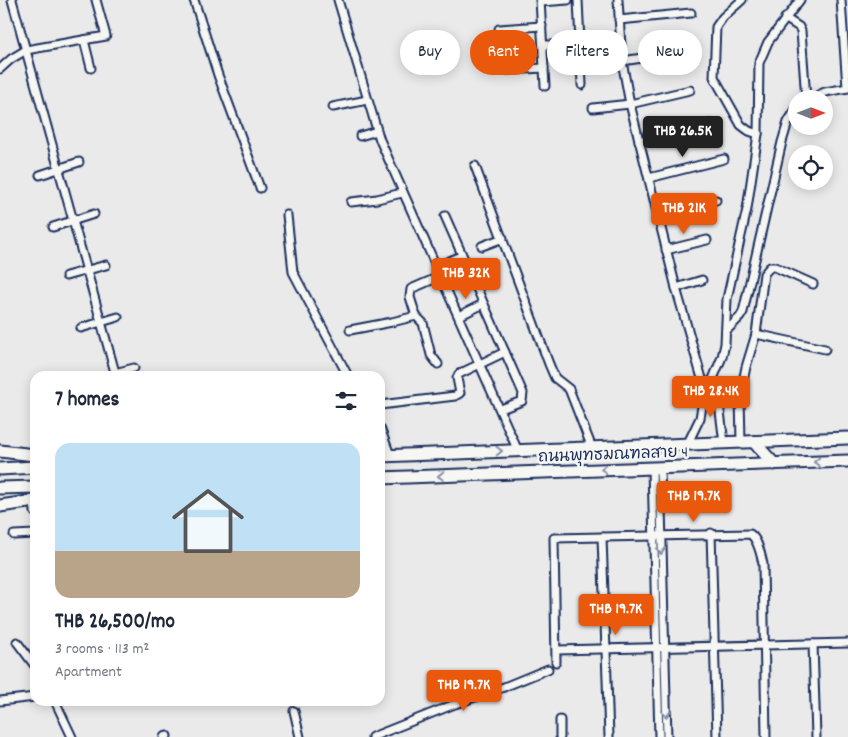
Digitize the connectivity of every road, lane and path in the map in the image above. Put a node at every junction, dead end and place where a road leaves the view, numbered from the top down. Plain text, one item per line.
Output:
1 (12, 0) edge
2 (96, 0) edge
3 (194, 0) edge
4 (338, 0) edge
5 (568, 0) edge
6 (578, 0) edge
7 (618, 0) edge
8 (742, 0) edge
9 (800, 0) edge
10 (841, 0) edge
11 (541, 1) edge
12 (691, 13) dead end
13 (785, 18) junction
14 (619, 20) junction
15 (542, 26) junction
16 (499, 29) dead end
17 (579, 30) edge
18 (619, 30) edge
19 (84, 40) junction
20 (543, 45) junction
21 (547, 45) edge
22 (26, 50) junction
23 (91, 68) dead end
24 (537, 68) edge
25 (544, 68) junction
26 (0, 69) edge
27 (582, 75) edge
28 (625, 75) edge
29 (582, 85) dead end
30 (545, 86) dead end
31 (848, 88) edge
32 (690, 90) dead end
33 (805, 90) edge
34 (833, 91) edge
35 (367, 100) junction
36 (630, 104) junction
37 (333, 107) dead end
38 (593, 108) dead end
39 (788, 122) edge
40 (710, 124) dead end
41 (377, 131) junction
42 (758, 134) junction
43 (360, 136) dead end
44 (639, 141) junction
45 (724, 159) dead end
46 (79, 162) dead end
47 (475, 166) dead end
48 (58, 169) junction
49 (40, 175) dead end
50 (649, 178) junction
51 (260, 188) dead end
52 (402, 193) junction
53 (716, 200) dead end
54 (351, 202) dead end
55 (94, 214) dead end
56 (657, 214) junction
57 (287, 215) dead end
58 (445, 216) dead end
59 (73, 221) junction
60 (53, 227) dead end
61 (503, 238) junction
62 (707, 240) dead end
63 (482, 246) dead end
64 (666, 250) junction
65 (461, 256) junction
66 (106, 265) dead end
67 (437, 266) junction
68 (87, 270) junction
69 (66, 276) dead end
70 (441, 276) junction
71 (702, 280) dead end
72 (813, 284) dead end
73 (676, 288) junction
74 (483, 304) junction
75 (416, 316) junction
76 (458, 316) junction
77 (118, 317) dead end
78 (101, 322) junction
79 (81, 328) dead end
80 (350, 330) dead end
81 (726, 332) junction
82 (756, 334) junction
83 (825, 349) dead end
84 (505, 352) junction
85 (438, 364) dead end
86 (480, 364) junction
87 (134, 368) dead end
88 (115, 371) edge
89 (125, 371) edge
90 (345, 371) edge
91 (713, 379) junction
92 (705, 389) junction
93 (385, 404) edge
94 (500, 410) junction
95 (848, 438) edge
96 (754, 442) junction
97 (724, 443) junction
98 (741, 443) junction
99 (687, 445) junction
100 (592, 448) junction
101 (0, 451) edge
102 (518, 451) junction
103 (30, 454) edge
104 (385, 456) edge
105 (848, 460) edge
106 (780, 463) junction
107 (30, 467) edge
108 (656, 468) junction
109 (0, 469) edge
110 (385, 478) edge
111 (30, 487) edge
112 (0, 488) edge
113 (30, 502) edge
114 (0, 506) edge
115 (711, 533) junction
116 (30, 534) edge
117 (14, 535) dead end
118 (657, 535) junction
119 (602, 537) junction
120 (17, 642) dead end
121 (848, 643) edge
122 (813, 644) junction
123 (764, 645) junction
124 (714, 646) junction
125 (657, 648) junction
126 (665, 648) junction
127 (606, 649) junction
128 (557, 650) junction
129 (30, 659) edge
130 (556, 662) dead end
131 (548, 669) dead end
132 (30, 698) edge
133 (0, 701) edge
134 (57, 706) edge
135 (294, 711) dead end
136 (560, 720) dead end
137 (72, 737) edge
138 (300, 737) edge
139 (372, 737) edge
140 (560, 737) edge
141 (609, 737) edge
142 (659, 737) edge
143 (667, 737) edge
144 (717, 737) edge
145 (766, 737) edge
146 (816, 737) edge

1 - 22 street
2 - 19 street
3 - 51 street
4 - 35 street
5 - 11 street
6 - 17 street
7 - 14 street
8 - 42 street
9 - 13 street
10 - 31 street
11 - 15 street
12 - 14 street
13 - 33 street
13 - 42 street
14 - 18 street
15 - 16 street
15 - 20 street
19 - 22 street
19 - 23 street
20 - 21 street
20 - 25 street
22 - 26 street
22 - 48 street
24 - 25 street
25 - 30 street
27 - 29 street
28 - 36 street
31 - 34 street
32 - 36 street
35 - 37 street
35 - 41 street
36 - 38 street
36 - 44 street
39 - 81 street
40 - 44 street
41 - 43 street
41 - 52 street
42 - 81 street
44 - 50 street
45 - 50 street
46 - 48 street
47 - 61 street
48 - 49 street
48 - 59 street
50 - 56 street
52 - 54 street
52 - 67 street
53 - 56 street
55 - 59 street
56 - 64 street
57 - 90 street
58 - 65 street
59 - 60 street
59 - 68 street
61 - 63 street
61 - 100 street
62 - 64 street
64 - 73 street
65 - 67 street
65 - 74 street
66 - 68 street
67 - 70 street
68 - 69 street
68 - 78 street
70 - 75 street
70 - 76 street
71 - 73 street
72 - 82 street
73 - 92 street
74 - 76 street
74 - 84 street
75 - 80 street
75 - 85 street
76 - 86 street
77 - 78 street
78 - 79 street
78 - 88 street
81 - 91 street
82 - 83 street
82 - 98 street
84 - 86 street
84 - 94 street
86 - 93 street
86 - 94 street
87 - 89 street
91 - 92 street
91 - 97 street
92 - 99 street
94 - 102 street
95 - 96 main road, ถนนพุทธมณฑลสาย 4
96 - 98 main road, ถนนพุทธมณฑลสาย 4
96 - 106 main road
97 - 98 main road, ถนนพุทธมณฑลสาย 4
97 - 99 main road, ถนนพุทธมณฑลสาย 4
99 - 100 main road, ถนนพุทธมณฑลสาย 4
100 - 102 main road, ถนนพุทธมณฑลสาย 4
101 - 103 main road
104 -> 102 main road, ถนนพุทธมณฑลสาย 4
105 -> 106 main road, ถนนพุทธมณฑลสาย 4
106 - 108 main road, ถนนพุทธมณฑลสาย 4
107 - 109 main road
108 -> 110 main road, ถนนพุทธมณฑลสาย 4
108 - 118 street
111 - 112 main road
113 - 114 main road
115 - 118 street
115 - 123 street
115 - 124 street
116 - 117 street
118 - 119 street
118 - 125 street
118 -> 126 street
119 - 127 street
119 - 128 street
120 - 129 street
121 - 122 street
122 - 123 street
122 - 146 street
123 - 124 street
123 - 145 street
124 - 126 street
124 - 144 street
125 - 126 street
125 - 127 street
125 - 142 street
126 -> 143 street
127 - 128 street
127 - 141 street
128 - 130 street
131 - 139 street
132 - 133 street
134 - 137 street
135 - 138 street
136 - 140 street

